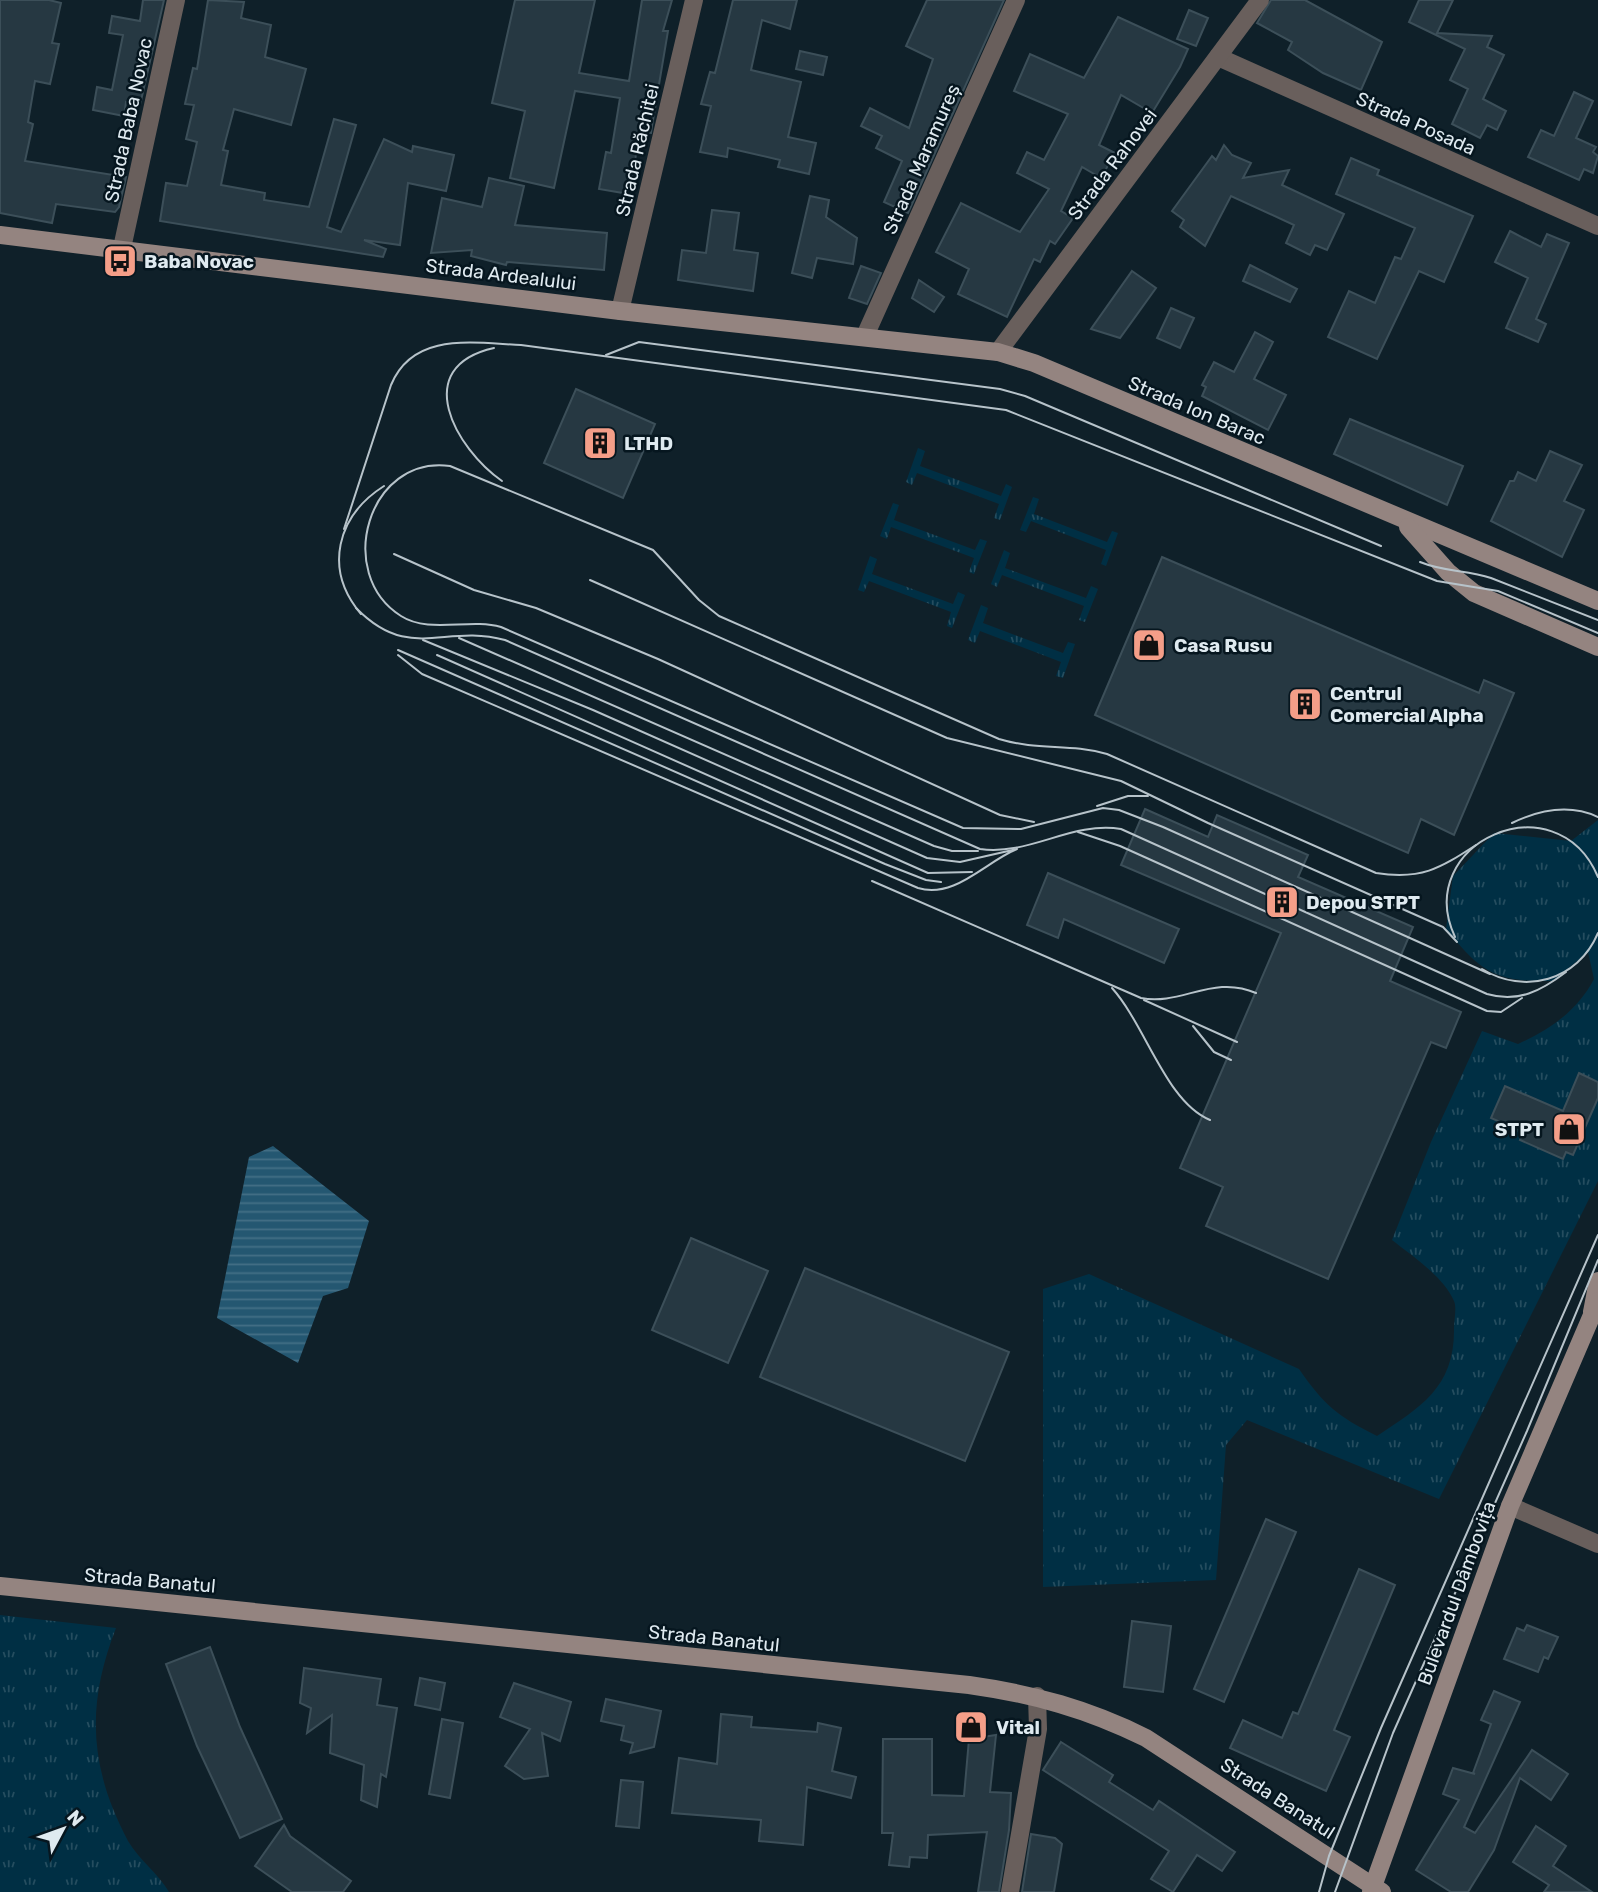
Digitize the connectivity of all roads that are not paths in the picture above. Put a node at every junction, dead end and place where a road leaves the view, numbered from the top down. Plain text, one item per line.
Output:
1 (176, 0) edge
2 (694, 0) edge
3 (1016, 0) edge
4 (1260, 0) edge
5 (1218, 57) junction
6 (1598, 226) edge
7 (0, 235) edge
8 (122, 248) junction
9 (620, 311) junction
10 (865, 336) junction
11 (998, 352) junction
12 (1378, 510) junction
13 (1598, 601) edge
14 (1598, 647) edge
15 (1598, 1281) edge
16 (1595, 1307) edge
17 (1510, 1506) junction
18 (1598, 1544) edge
19 (0, 1586) edge
20 (1037, 1696) junction
21 (1375, 1890) edge
22 (1010, 1892) edge

1 - 8 street, Strada Baba Novac
2 - 9 street, Strada Răchitei
3 - 10 street, Strada Maramureș
4 - 5 street, Strada Rahovei
5 - 6 street, Strada Posada
5 - 11 street, Strada Rahovei
7 - 8 street, Strada Ardealului
8 - 9 street, Strada Ardealului
9 - 10 street, Strada Ardealului
10 - 11 street, Strada Ardealului
11 - 12 street, Strada Ion Barac
12 - 13 street, Strada Ion Barac
12 - 14 street, Strada Ion Barac
15 - 16 street, Bulevardul Dâmbovița
16 - 17 street, Bulevardul Dâmbovița
17 - 18 street
17 - 21 street, Bulevardul Dâmbovița
19 - 20 street, Strada Banatul
20 - 21 street, Strada Banatul
20 - 22 street

